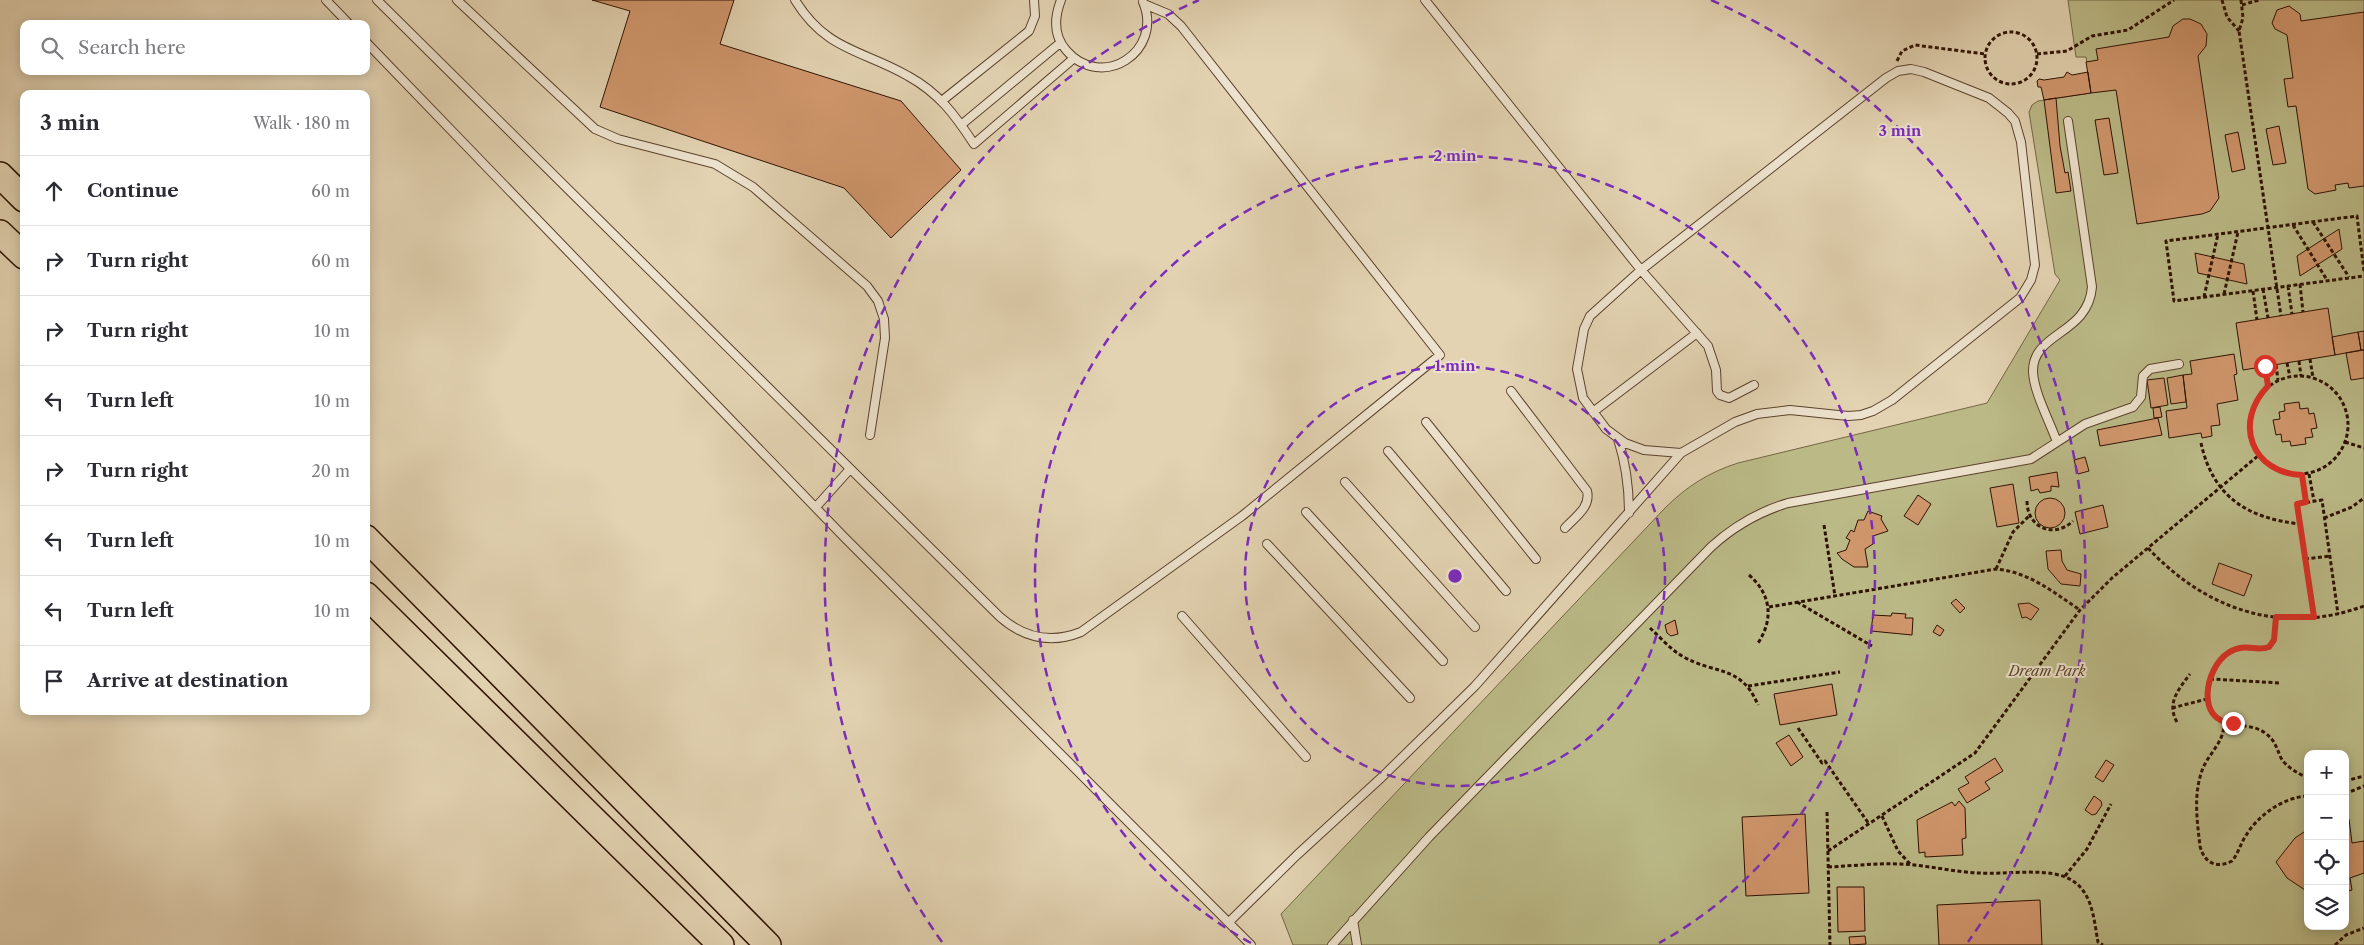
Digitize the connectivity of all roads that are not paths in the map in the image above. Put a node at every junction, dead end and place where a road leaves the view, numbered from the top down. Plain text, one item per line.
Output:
1 (326, 0) edge
2 (377, 0) edge
3 (457, 0) edge
4 (796, 0) edge
5 (1034, 0) edge
6 (1060, 0) edge
7 (1425, 0) edge
8 (1143, 2) edge
9 (344, 20) edge
10 (1060, 43) junction
11 (370, 46) edge
12 (1073, 59) junction
13 (942, 100) junction
14 (2068, 121) dead end
15 (961, 125) junction
16 (0, 175) edge
17 (20, 195) edge
18 (0, 233) edge
19 (20, 252) edge
20 (1641, 270) junction
21 (1697, 333) junction
22 (2179, 364) dead end
23 (1754, 384) dead end
24 (1511, 391) dead end
25 (1593, 412) junction
26 (1426, 422) dead end
27 (870, 435) dead end
28 (1618, 439) junction
29 (2057, 442) junction
30 (1388, 450) dead end
31 (1682, 453) junction
32 (850, 468) junction
33 (1345, 482) dead end
34 (816, 507) junction
35 (1306, 512) dead end
36 (1629, 513) junction
37 (1565, 528) dead end
38 (370, 542) edge
39 (1267, 544) dead end
40 (1536, 559) dead end
41 (1506, 591) dead end
42 (370, 599) edge
43 (1182, 616) dead end
44 (1475, 627) dead end
45 (1443, 661) dead end
46 (1410, 698) dead end
47 (1306, 757) dead end
48 (1352, 920) junction
49 (1230, 921) junction
50 (721, 945) edge
51 (768, 945) edge
52 (1251, 945) edge
53 (1332, 945) edge
54 (1357, 945) edge

1 - 9 lane
2 - 32 lane
3 - 27 lane
4 - 13 lane
5 - 13 lane
6 - 10 lane
7 - 20 lane
8 - 12 lane
8 - 32 lane
10 - 12 lane
10 - 15 lane
11 - 34 lane
12 - 15 lane
13 - 15 lane
14 - 29 lane
16 - 17 main road
18 - 19 main road
20 - 21 lane
20 - 25 lane
20 - 31 lane
21 - 23 lane
21 - 25 lane
22 - 29 lane
24 - 37 lane
25 - 28 lane
26 - 40 lane
28 - 31 lane
28 - 36 lane
29 - 48 lane
30 - 41 lane
31 - 36 lane
32 - 34 lane
33 - 44 lane
34 - 49 lane
35 - 45 lane
36 - 49 lane
38 - 51 main road
39 - 46 lane
42 - 50 main road
43 - 47 lane
48 - 53 lane
48 - 54 lane
49 - 52 lane

